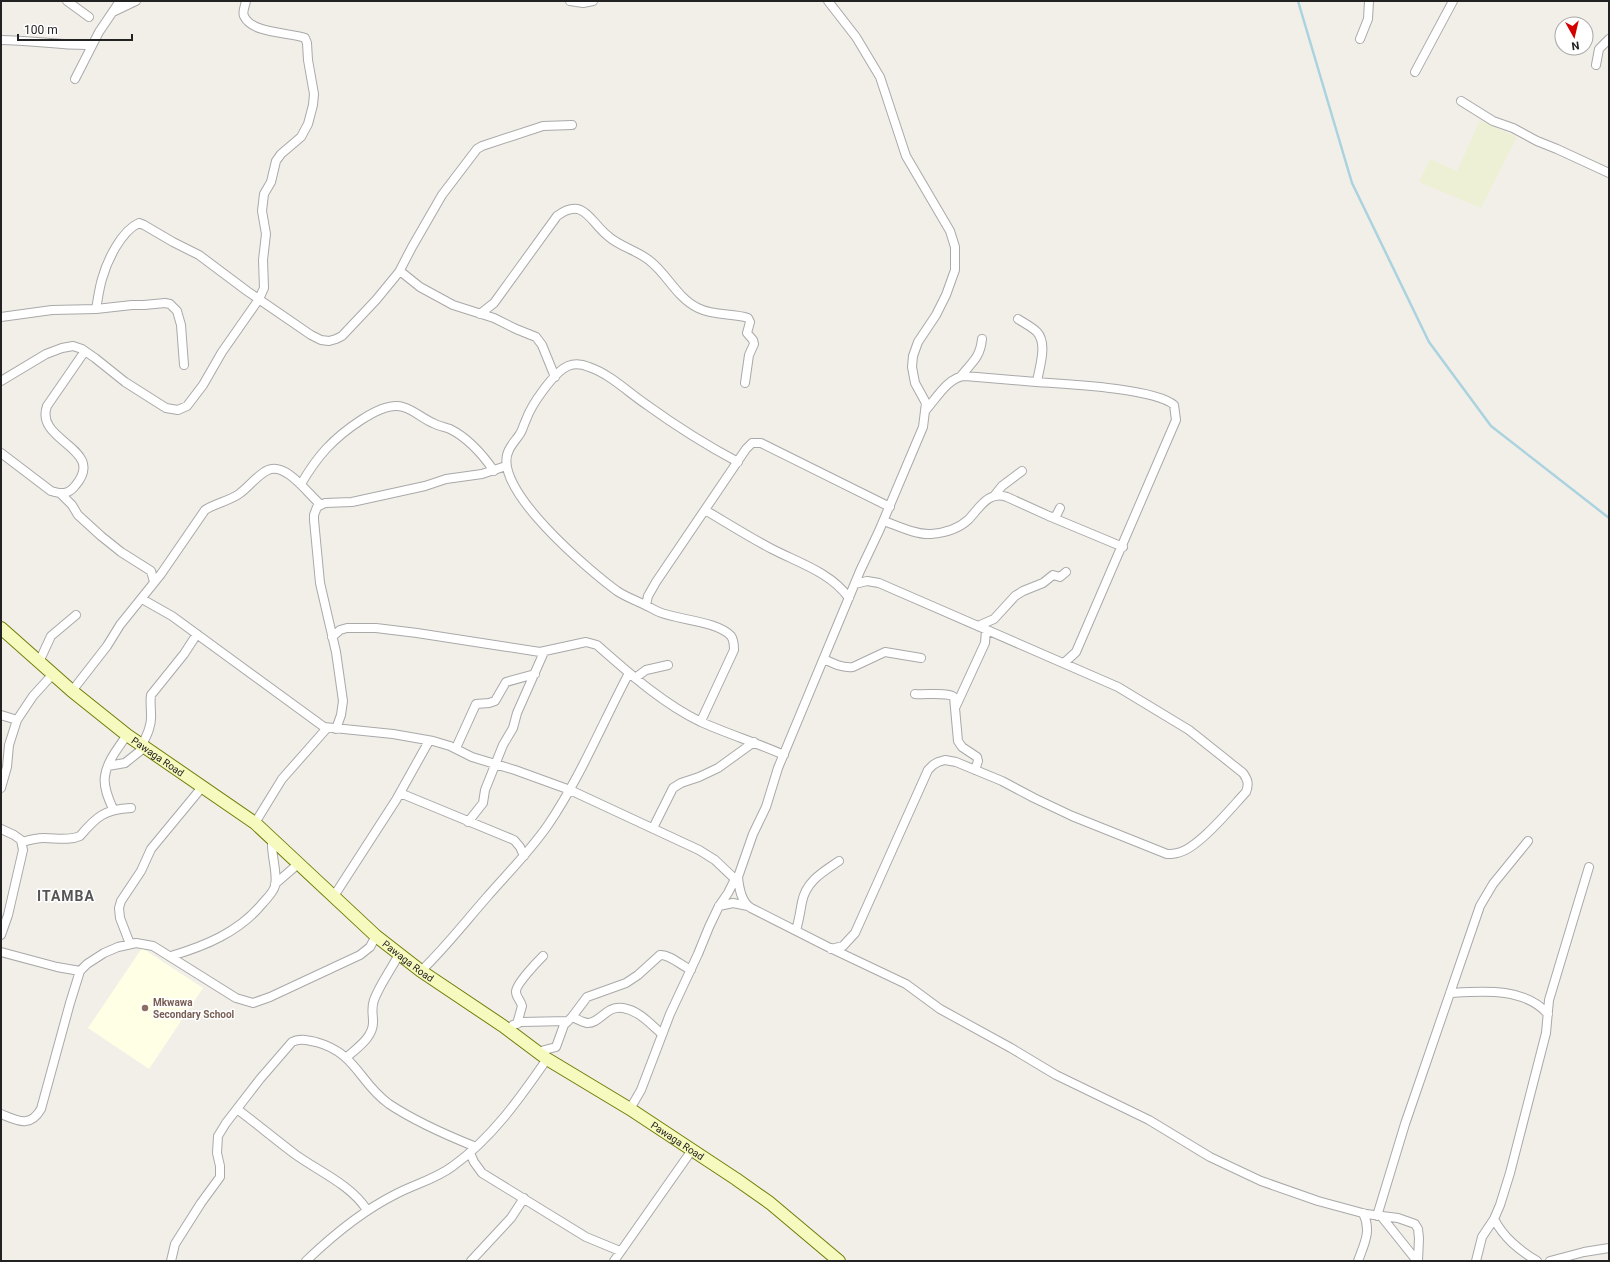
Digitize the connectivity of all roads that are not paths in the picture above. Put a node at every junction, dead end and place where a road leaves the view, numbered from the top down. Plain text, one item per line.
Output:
1 (67, 1) edge
2 (120, 1) edge
3 (136, 1) edge
4 (246, 1) edge
5 (570, 1) edge
6 (593, 1) edge
7 (828, 1) edge
8 (1369, 1) edge
9 (1452, 1) edge
10 (112, 13) junction
11 (89, 17) dead end
12 (1360, 39) dead end
13 (1609, 39) edge
14 (1, 40) edge
15 (92, 45) junction
16 (1596, 65) dead end
17 (1416, 72) dead end
18 (75, 79) dead end
19 (1461, 101) dead end
20 (572, 125) dead end
21 (1609, 173) edge
22 (400, 270) junction
23 (259, 299) junction
24 (96, 309) junction
25 (480, 314) junction
26 (1, 316) edge
27 (1018, 319) dead end
28 (982, 339) dead end
29 (85, 351) junction
30 (184, 365) dead end
31 (961, 376) junction
32 (555, 377) junction
33 (1, 381) edge
34 (1037, 382) junction
35 (744, 383) dead end
36 (925, 411) junction
37 (1, 453) edge
38 (738, 462) junction
39 (506, 466) junction
40 (494, 471) junction
41 (1022, 471) dead end
42 (301, 484) junction
43 (60, 494) junction
44 (994, 496) junction
45 (320, 504) junction
46 (890, 507) junction
47 (1060, 508) dead end
48 (704, 510) junction
49 (1051, 517) junction
50 (884, 521) junction
51 (1123, 547) junction
52 (1066, 572) dead end
53 (154, 582) junction
54 (855, 584) junction
55 (849, 598) junction
56 (142, 599) junction
57 (646, 605) junction
58 (76, 615) dead end
59 (1, 628) edge
60 (982, 628) junction
61 (197, 634) junction
62 (332, 637) junction
63 (544, 652) junction
64 (920, 658) dead end
65 (824, 659) junction
66 (39, 662) junction
67 (1064, 663) junction
68 (668, 665) dead end
69 (53, 674) junction
70 (535, 674) junction
71 (632, 676) junction
72 (72, 691) junction
73 (915, 694) dead end
74 (956, 706) junction
75 (1, 715) edge
76 (17, 720) junction
77 (701, 722) junction
78 (327, 728) junction
79 (336, 728) junction
80 (127, 735) junction
81 (429, 741) junction
82 (754, 742) junction
83 (144, 746) junction
84 (456, 748) junction
85 (784, 755) junction
86 (496, 764) junction
87 (108, 766) junction
88 (975, 770) junction
89 (203, 786) junction
90 (1, 788) edge
91 (570, 790) junction
92 (400, 793) junction
93 (131, 808) dead end
94 (113, 809) junction
95 (468, 822) junction
96 (254, 823) junction
97 (653, 828) junction
98 (1, 829) edge
99 (272, 840) junction
100 (1528, 841) dead end
101 (22, 842) junction
102 (524, 856) junction
103 (840, 861) dead end
104 (298, 864) junction
105 (1589, 867) dead end
106 (737, 878) junction
107 (275, 884) junction
108 (334, 896) junction
109 (719, 906) junction
110 (748, 906) junction
111 (4, 913) edge
112 (796, 930) junction
113 (1, 936) edge
114 (376, 936) junction
115 (130, 944) junction
116 (831, 949) junction
117 (1, 952) edge
118 (399, 954) junction
119 (171, 956) junction
120 (543, 956) dead end
121 (691, 970) junction
122 (80, 971) junction
123 (420, 971) junction
124 (1450, 993) junction
125 (1548, 1014) junction
126 (570, 1019) junction
127 (517, 1024) junction
128 (503, 1026) junction
129 (662, 1034) junction
130 (542, 1056) junction
131 (347, 1057) junction
132 (630, 1109) junction
133 (237, 1110) junction
134 (1, 1114) edge
135 (473, 1150) junction
136 (692, 1150) junction
137 (524, 1198) junction
138 (367, 1210) junction
139 (1363, 1213) junction
140 (1379, 1216) junction
141 (1494, 1219) junction
142 (1609, 1248) edge
143 (620, 1251) junction
144 (312, 1259) edge
145 (171, 1261) edge
146 (471, 1261) edge
147 (614, 1261) edge
148 (839, 1261) edge
149 (1358, 1261) edge
150 (1418, 1261) edge
151 (1476, 1261) edge
152 (1537, 1261) edge
153 (1550, 1261) edge

1 - 11 street
2 - 10 street
3 - 10 street
4 - 23 street
5 - 6 street
7 - 36 street
8 - 12 street
9 - 17 street
10 - 15 street
13 - 16 street
14 - 15 street
15 - 18 street
19 - 21 street
20 - 22 street
22 - 23 street
22 - 25 street
23 - 24 street
23 - 29 street
24 - 26 street
24 - 30 street
25 - 32 street
25 - 35 street
27 - 34 street
28 - 31 street
29 - 33 street
29 - 43 street
31 - 34 street
31 - 36 street
32 - 38 street
32 - 39 street
34 - 51 street
36 - 46 street
37 - 43 street
38 - 46 street
38 - 48 street
39 - 40 street
39 - 57 street
40 - 42 street
40 - 45 street
41 - 44 street
42 - 45 street
42 - 53 street
43 - 53 street
44 - 49 street
44 - 50 street
45 - 62 street
46 - 50 street
47 - 49 street
48 - 55 street
48 - 57 street
49 - 51 street
50 - 54 street
51 - 67 street
52 - 60 street
53 - 56 street
54 - 55 street
54 - 60 street
55 - 65 street
56 - 61 street
56 - 72 street
57 - 77 street
58 - 66 street
59 - 66 main road, Pawaga Road
60 - 67 street
60 - 74 street
61 - 78 street
61 - 83 street
62 - 63 street
62 - 79 street
63 - 70 street
63 - 71 street
64 - 65 street
65 - 85 street
66 - 69 main road, Pawaga Road
67 - 88 street
68 - 71 street
69 - 72 main road, Pawaga Road
69 - 76 street
70 - 84 street
70 - 86 street
71 - 77 street
71 - 91 street
72 - 80 main road, Pawaga Road
73 - 74 street
74 - 88 street
75 - 76 street
76 - 90 street
77 - 82 street
78 - 79 street
78 - 96 street
79 - 81 street
80 - 83 main road, Pawaga Road
80 - 87 street
81 - 84 street
81 - 92 street
82 - 85 street
82 - 97 street
83 - 87 street
83 - 89 main road, Pawaga Road
84 - 86 street
85 - 106 street
86 - 91 street
86 - 95 street
87 - 94 street
88 - 116 street
89 - 96 main road, Pawaga Road
89 - 115 street
91 - 97 street
91 - 102 street
92 - 95 street
92 - 108 street
93 - 94 street
94 - 101 street
95 - 102 street
96 - 99 main road, Pawaga Road
97 - 106 street
98 - 101 street
99 - 104 main road, Pawaga Road
99 - 107 street
100 - 124 street
101 - 111 street
102 - 123 street
103 - 112 street
104 - 107 street
104 - 108 main road, Pawaga Road
105 - 125 street
106 - 109 street
106 - 110 street
107 - 119 street
108 - 114 main road, Pawaga Road
109 - 110 street
109 - 121 street
110 - 112 street
111 - 113 street
112 - 116 street
114 - 118 main road, Pawaga Road
114 - 119 street
115 - 119 street
115 - 122 street
116 - 139 street
117 - 122 street
118 - 123 main road, Pawaga Road
118 - 131 street
120 - 127 street
121 - 126 street
121 - 129 street
122 - 134 street
123 - 128 main road, Pawaga Road
124 - 125 street
124 - 140 street
125 - 141 street
126 - 127 street
126 - 129 street
126 - 130 street
127 - 128 street
128 - 130 main road, Pawaga Road
129 - 132 street
130 - 132 main road, Pawaga Road
130 - 135 street
131 - 133 street
131 - 135 street
132 - 136 main road, Pawaga Road
133 - 138 street
133 - 145 street
135 - 137 street
135 - 138 street
136 - 143 street
136 - 148 main road, Pawaga Road
137 - 143 street
137 - 146 street
138 - 144 street
139 - 140 street
139 - 149 street
140 - 150 street
140 - 150 street
141 - 151 street
141 - 152 street
142 - 153 street
143 - 147 street

